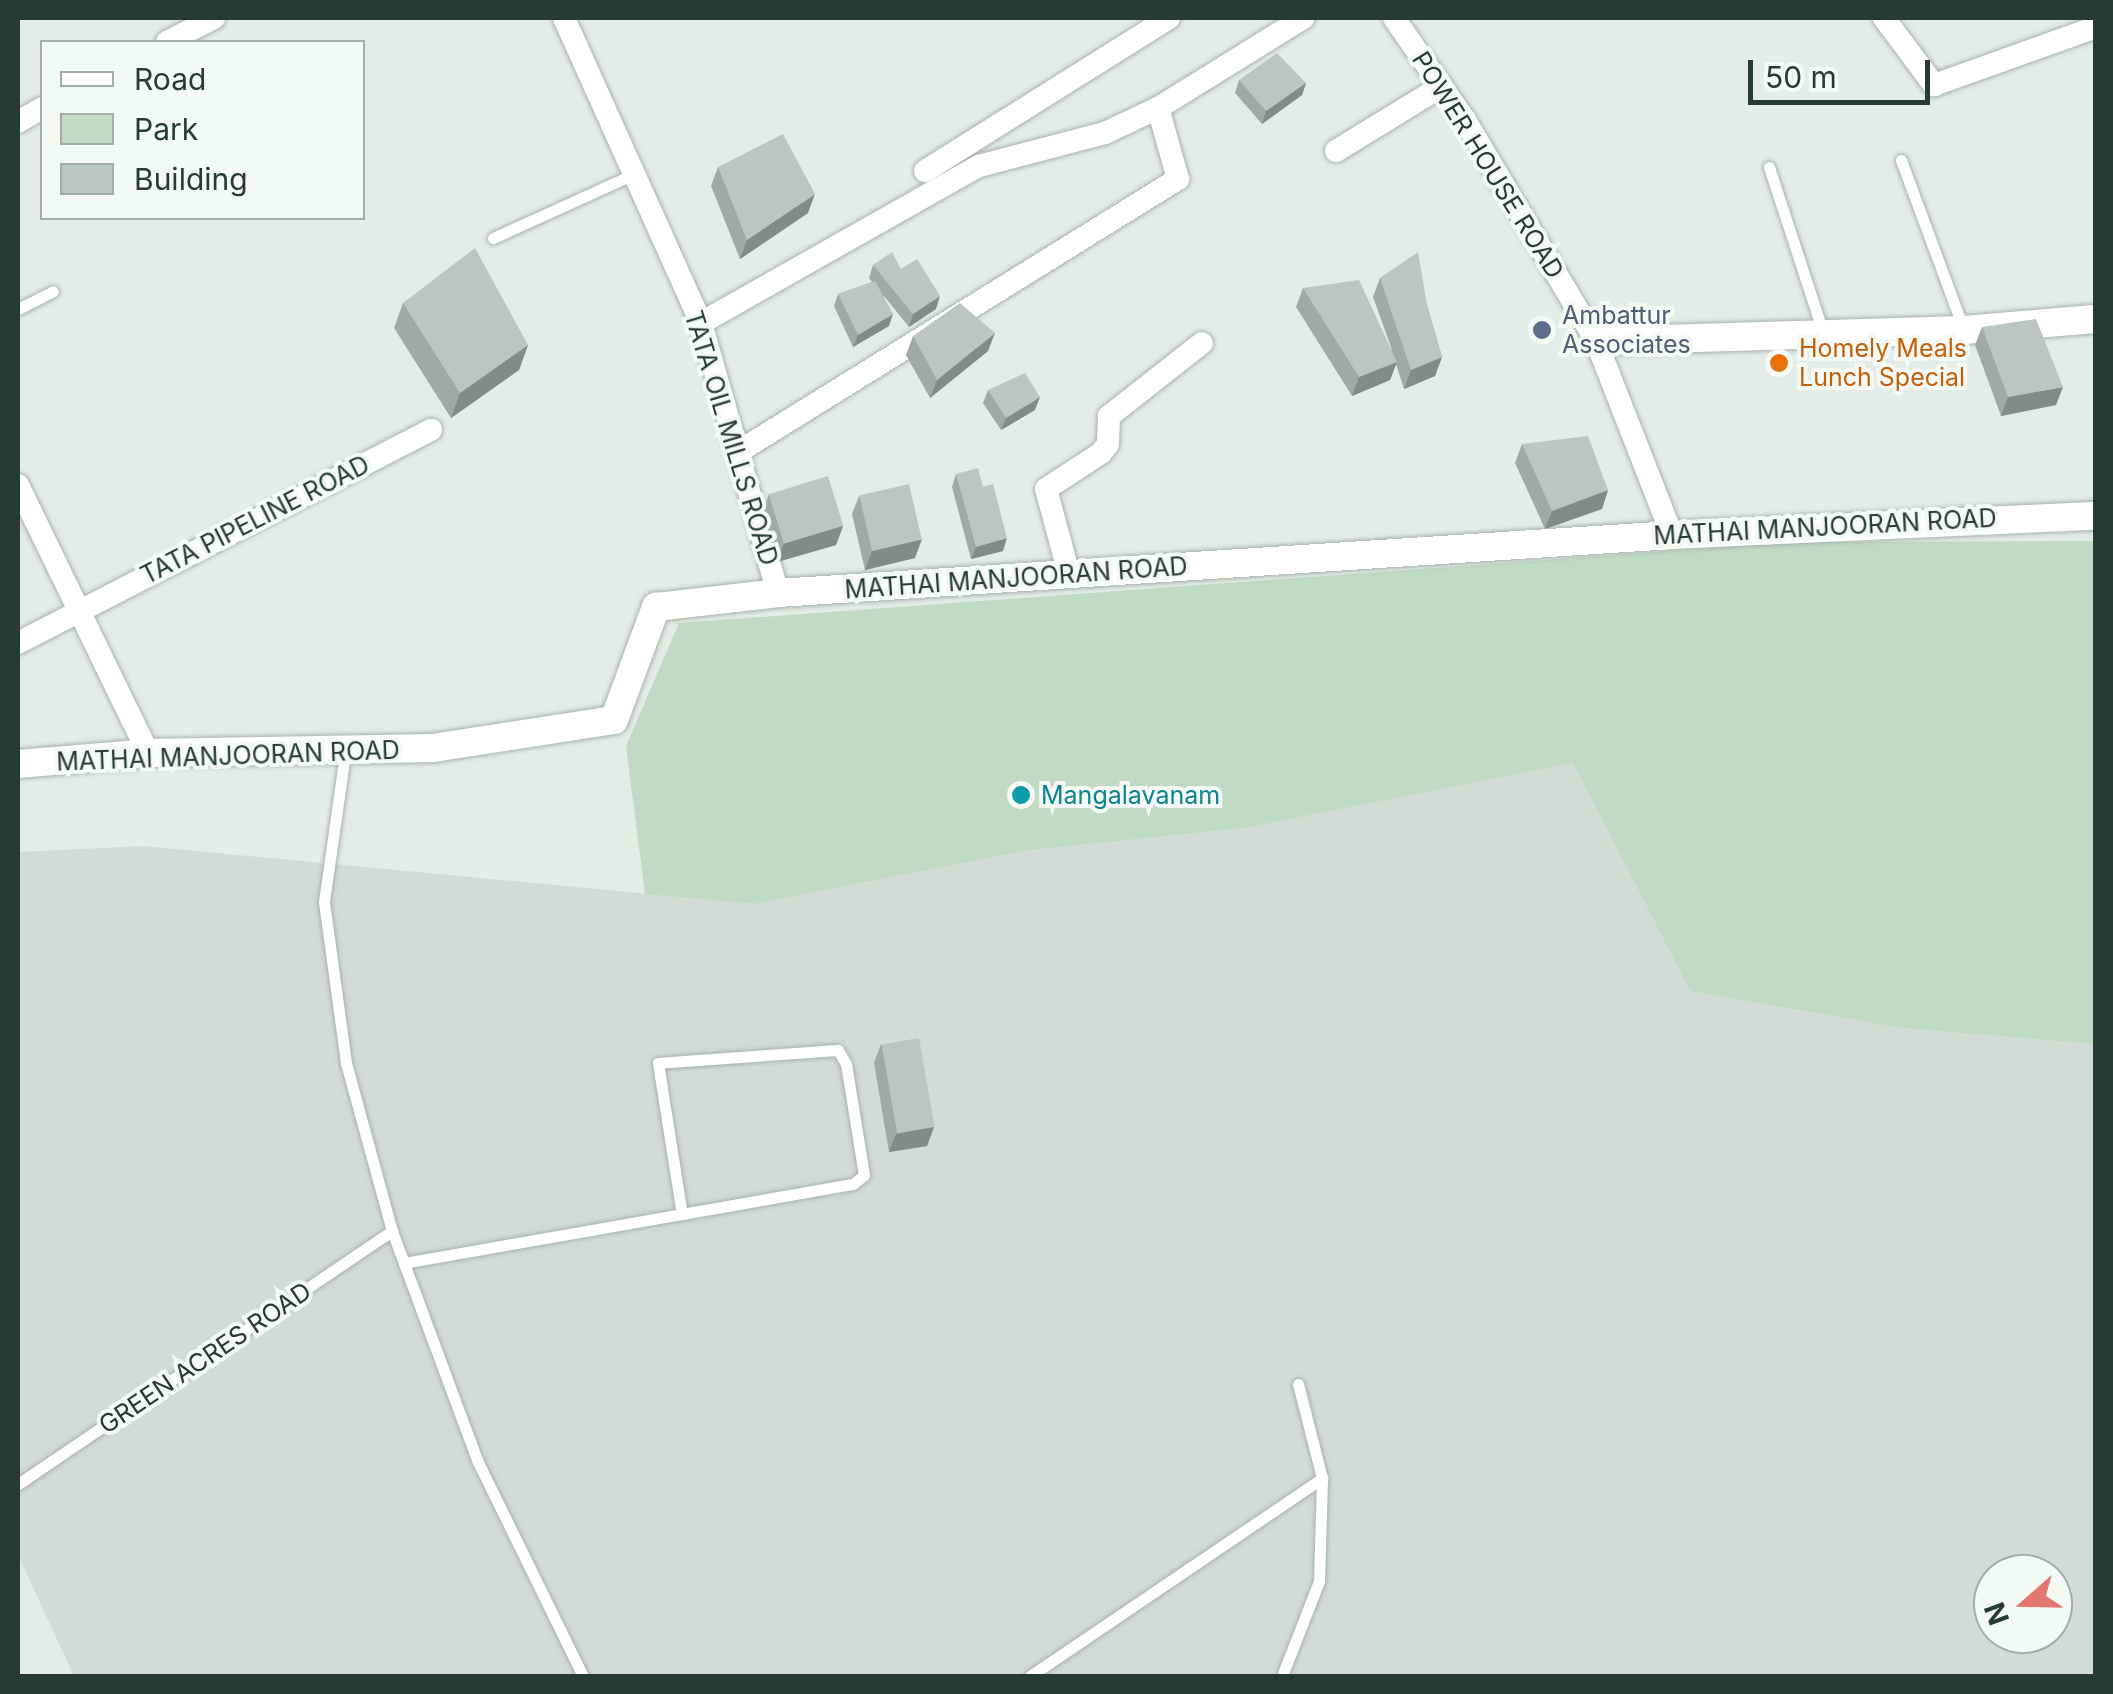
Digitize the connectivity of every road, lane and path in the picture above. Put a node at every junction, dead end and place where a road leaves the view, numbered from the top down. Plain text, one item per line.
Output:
1 (214, 18) edge
2 (564, 18) edge
3 (1169, 18) edge
4 (1303, 18) edge
5 (1394, 18) edge
6 (1884, 18) edge
7 (2096, 26) edge
8 (170, 32) edge
9 (1442, 86) junction
10 (1158, 108) junction
11 (1336, 151) dead end
12 (1901, 160) dead end
13 (1769, 167) dead end
14 (925, 171) dead end
15 (632, 175) junction
16 (492, 238) dead end
17 (53, 291) dead end
18 (18, 310) edge
19 (2096, 318) edge
20 (701, 323) junction
21 (1964, 330) junction
22 (1825, 336) junction
23 (1596, 341) junction
24 (1202, 343) dead end
25 (431, 430) dead end
26 (738, 452) junction
27 (18, 485) edge
28 (2096, 516) edge
29 (1672, 535) junction
30 (1068, 574) junction
31 (778, 593) junction
32 (79, 610) junction
33 (18, 643) edge
34 (148, 753) junction
35 (345, 754) junction
36 (18, 764) edge
37 (682, 1214) junction
38 (392, 1231) junction
39 (404, 1263) junction
40 (1298, 1384) dead end
41 (1322, 1478) junction
42 (18, 1484) edge
43 (583, 1676) edge
44 (1030, 1676) edge
45 (1282, 1676) edge

1 - 8 street
2 - 15 street, TATA OIL MILLS ROAD
3 - 14 street
4 - 10 street
5 - 9 street, POWER HOUSE ROAD
6 - 7 street
9 - 11 street
9 - 23 street, POWER HOUSE ROAD
10 - 20 street
10 - 26 street
12 - 21 lane
13 - 22 lane
15 - 16 lane
15 - 20 street, TATA OIL MILLS ROAD
17 - 18 lane
19 - 21 street
20 - 26 street, TATA OIL MILLS ROAD
21 - 22 street
22 - 23 street
23 - 29 street, POWER HOUSE ROAD
24 - 30 street
25 - 32 street, TATA PIPELINE ROAD
26 - 31 street, TATA OIL MILLS ROAD
27 - 32 street
28 - 29 street, MATHAI MANJOORAN ROAD
29 - 30 street, MATHAI MANJOORAN ROAD
30 - 31 street, MATHAI MANJOORAN ROAD
31 - 35 street, MATHAI MANJOORAN ROAD
32 - 33 street, TATA PIPELINE ROAD
32 - 34 street
34 - 35 street, MATHAI MANJOORAN ROAD
34 - 36 street, MATHAI MANJOORAN ROAD
35 - 38 lane
37 - 37 lane
37 - 39 lane
38 - 39 lane
38 - 42 lane, GREEN ACRES ROAD
39 - 43 lane
40 - 41 lane
41 - 44 lane
41 - 45 lane

